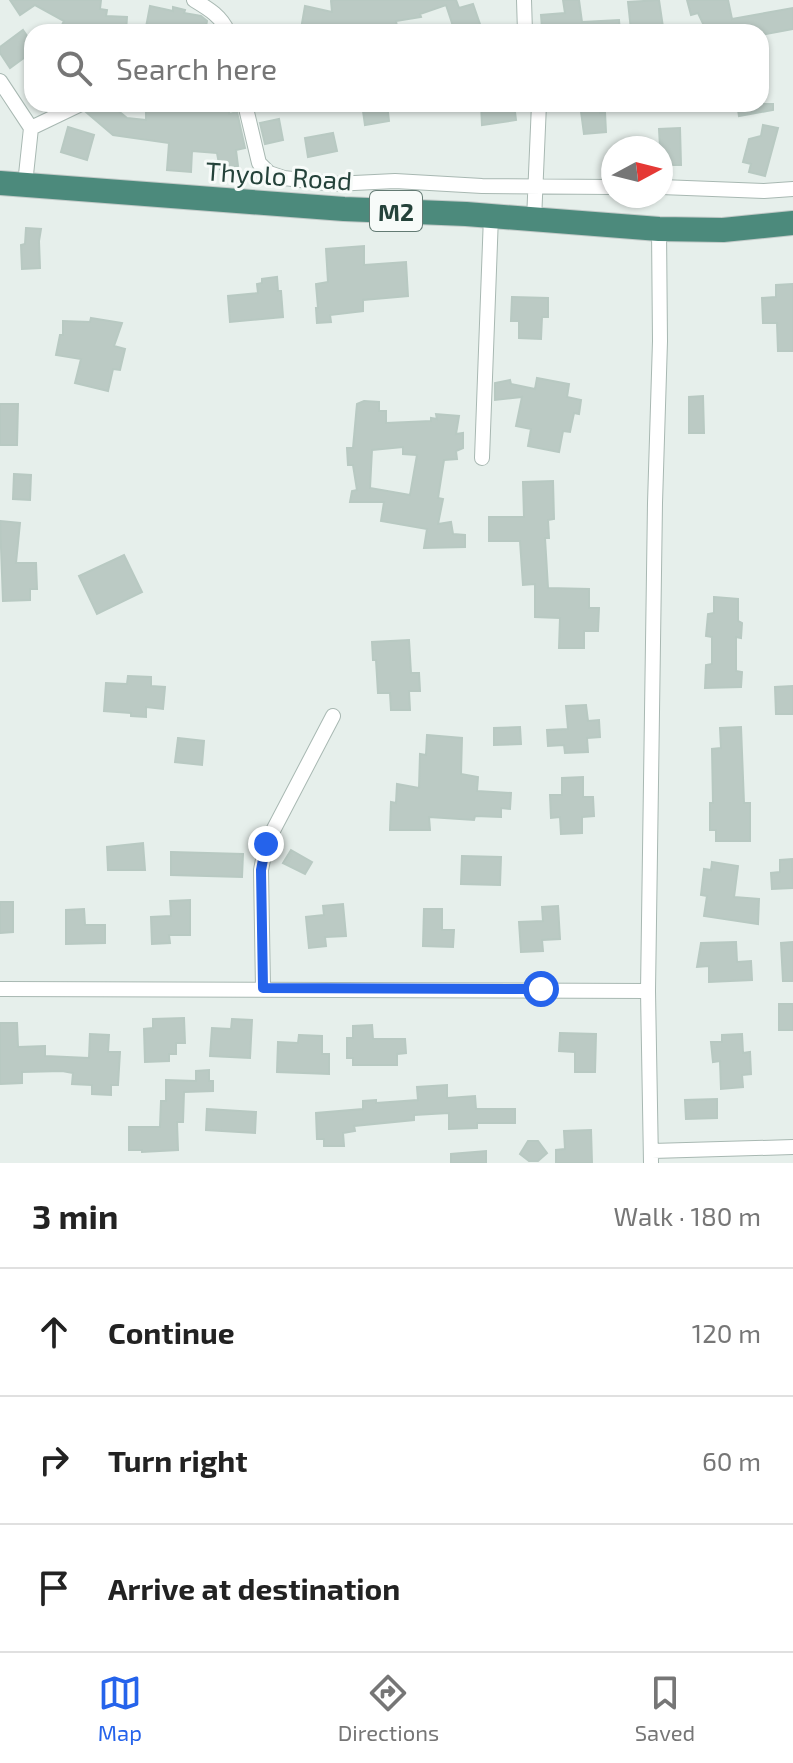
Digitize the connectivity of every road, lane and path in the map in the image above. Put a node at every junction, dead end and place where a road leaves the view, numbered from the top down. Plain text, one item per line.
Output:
1 (194, 0) edge
2 (524, 0) edge
3 (224, 24) edge
4 (525, 24) edge
5 (0, 81) edge
6 (64, 112) edge
7 (247, 112) edge
8 (539, 112) edge
9 (31, 128) junction
10 (0, 183) edge
11 (25, 184) junction
12 (334, 184) junction
13 (465, 185) junction
14 (535, 187) junction
15 (601, 187) edge
16 (673, 187) edge
17 (793, 189) edge
18 (344, 209) junction
19 (466, 214) junction
20 (491, 216) junction
21 (534, 220) junction
22 (793, 223) edge
23 (659, 229) junction
24 (482, 458) dead end
25 (333, 716) dead end
26 (263, 988) junction
27 (0, 989) edge
28 (648, 991) junction
29 (793, 1147) edge
30 (652, 1157) edge

1 - 3 street
2 - 4 street
5 - 9 street
6 - 9 street
7 - 12 street
8 - 14 street
9 - 11 street
10 - 11 highway, Thyolo Road / M2
11 - 18 highway, Thyolo Road / M2
12 - 13 street
12 - 18 street
13 - 14 street
13 - 19 street
14 - 15 street
14 - 21 street
16 - 17 street
18 - 19 highway, Thyolo Road / M2
19 - 20 highway, Thyolo Road / M2
20 - 21 highway, Thyolo Road / M2
20 - 24 street
21 - 23 highway, Thyolo Road / M2
22 - 23 highway, Thyolo Road / M2
23 - 28 street
25 - 26 street
26 - 27 street
26 - 28 street
28 - 30 street
29 - 30 street

